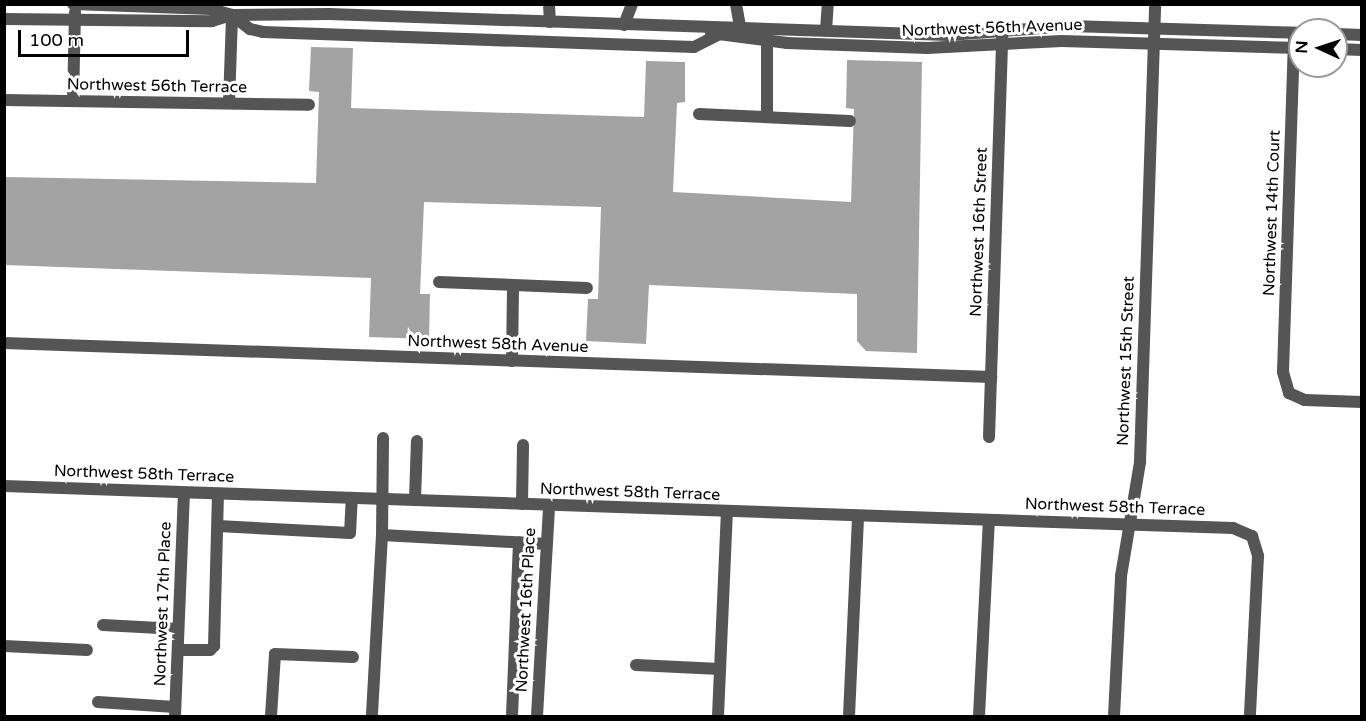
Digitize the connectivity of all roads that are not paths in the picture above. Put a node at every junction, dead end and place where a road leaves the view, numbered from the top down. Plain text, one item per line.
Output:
1 (74, 4) edge
2 (549, 4) edge
3 (632, 4) edge
4 (736, 4) edge
5 (828, 4) edge
6 (1155, 4) edge
7 (232, 15) junction
8 (4, 19) edge
9 (75, 20) junction
10 (550, 22) junction
11 (624, 25) junction
12 (740, 26) junction
13 (687, 27) junction
14 (767, 27) junction
15 (1154, 28) junction
16 (1002, 29) junction
17 (826, 30) junction
18 (1288, 33) edge
19 (719, 34) junction
20 (767, 41) junction
21 (1153, 43) junction
22 (1002, 44) junction
23 (1288, 48) edge
24 (1296, 78) edge
25 (4, 100) edge
26 (73, 101) junction
27 (229, 103) junction
28 (309, 105) dead end
29 (699, 114) dead end
30 (767, 117) junction
31 (850, 121) dead end
32 (439, 282) dead end
33 (513, 286) junction
34 (587, 288) dead end
35 (4, 343) edge
36 (512, 361) junction
37 (991, 377) junction
38 (1362, 402) edge
39 (989, 437) dead end
40 (383, 438) dead end
41 (417, 441) dead end
42 (523, 445) dead end
43 (4, 486) edge
44 (184, 493) junction
45 (218, 494) junction
46 (352, 498) junction
47 (381, 499) junction
48 (415, 501) junction
49 (522, 504) junction
50 (549, 505) junction
51 (727, 512) junction
52 (858, 516) junction
53 (989, 520) junction
54 (1129, 523) junction
55 (218, 526) junction
56 (382, 535) junction
57 (519, 542) junction
58 (547, 544) junction
59 (103, 625) dead end
60 (178, 629) junction
61 (4, 646) edge
62 (87, 650) dead end
63 (178, 650) junction
64 (353, 657) dead end
65 (636, 665) dead end
66 (720, 669) junction
67 (98, 702) dead end
68 (175, 712) edge
69 (372, 714) dead end
70 (271, 717) edge
71 (512, 717) edge
72 (537, 717) edge
73 (718, 717) edge
74 (849, 717) edge
75 (979, 717) edge
76 (1114, 717) edge
77 (1250, 717) edge

1 - 7 street, Northwest 56th Avenue
1 - 9 street
2 - 10 street
3 - 11 street
4 - 12 street
5 - 17 street
6 - 15 street, Northwest 15th Street
7 - 9 street, Northwest 56th Avenue
7 - 10 street, Northwest 56th Avenue
7 - 19 street
7 - 27 street
8 - 9 street, Northwest 56th Avenue
9 - 26 street
10 - 11 street, Northwest 56th Avenue
11 - 13 street, Northwest 56th Avenue
12 - 13 street, Northwest 56th Avenue
12 - 14 street, Northwest 56th Avenue
13 - 19 street, Northwest 56th Avenue
14 - 17 street, Northwest 56th Avenue
14 - 20 street
15 - 16 street, Northwest 56th Avenue
15 - 18 street, Northwest 56th Avenue
15 - 21 street, Northwest 15th Street
16 - 17 street, Northwest 56th Avenue
16 - 22 street, Northwest 16th Street
19 - 20 street, Northwest 56th Avenue
20 - 22 street, Northwest 56th Avenue
20 - 30 street
21 - 22 street, Northwest 56th Avenue
21 - 23 street, Northwest 56th Avenue
21 - 54 street, Northwest 15th Street
22 - 37 street, Northwest 16th Street
24 - 38 street, Northwest 14th Court
25 - 26 street, Northwest 56th Terrace
26 - 27 street, Northwest 56th Terrace
27 - 28 street, Northwest 56th Terrace
29 - 30 street
30 - 31 street
32 - 33 street
33 - 34 street
33 - 36 street
35 - 36 street, Northwest 58th Avenue
36 - 37 street, Northwest 58th Avenue
37 - 39 street, Northwest 16th Street
40 - 47 street
41 - 48 street
42 - 49 street
43 - 44 street, Northwest 58th Terrace
44 - 45 street, Northwest 58th Terrace
44 - 60 street, Northwest 17th Place
45 - 46 street, Northwest 58th Terrace
45 - 55 street
46 - 47 street, Northwest 58th Terrace
46 - 55 street
47 - 48 street, Northwest 58th Terrace
47 - 56 street
48 - 49 street, Northwest 58th Terrace
49 - 50 street, Northwest 58th Terrace
50 - 51 street, Northwest 58th Terrace
50 - 58 street, Northwest 16th Place
51 - 52 street, Northwest 58th Terrace
51 - 66 street
52 - 53 street, Northwest 58th Terrace
52 - 74 street
53 - 54 street, Northwest 58th Terrace
53 - 75 street
54 - 76 street, Northwest 15th Street
54 - 77 street, Northwest 58th Terrace
55 - 63 street
56 - 57 street
56 - 69 street
57 - 58 street
57 - 71 street
58 - 72 street, Northwest 16th Place
59 - 60 street
60 - 63 street, Northwest 17th Place
61 - 62 street
63 - 68 street, Northwest 17th Place
64 - 70 street
65 - 66 street
66 - 73 street
67 - 68 street

